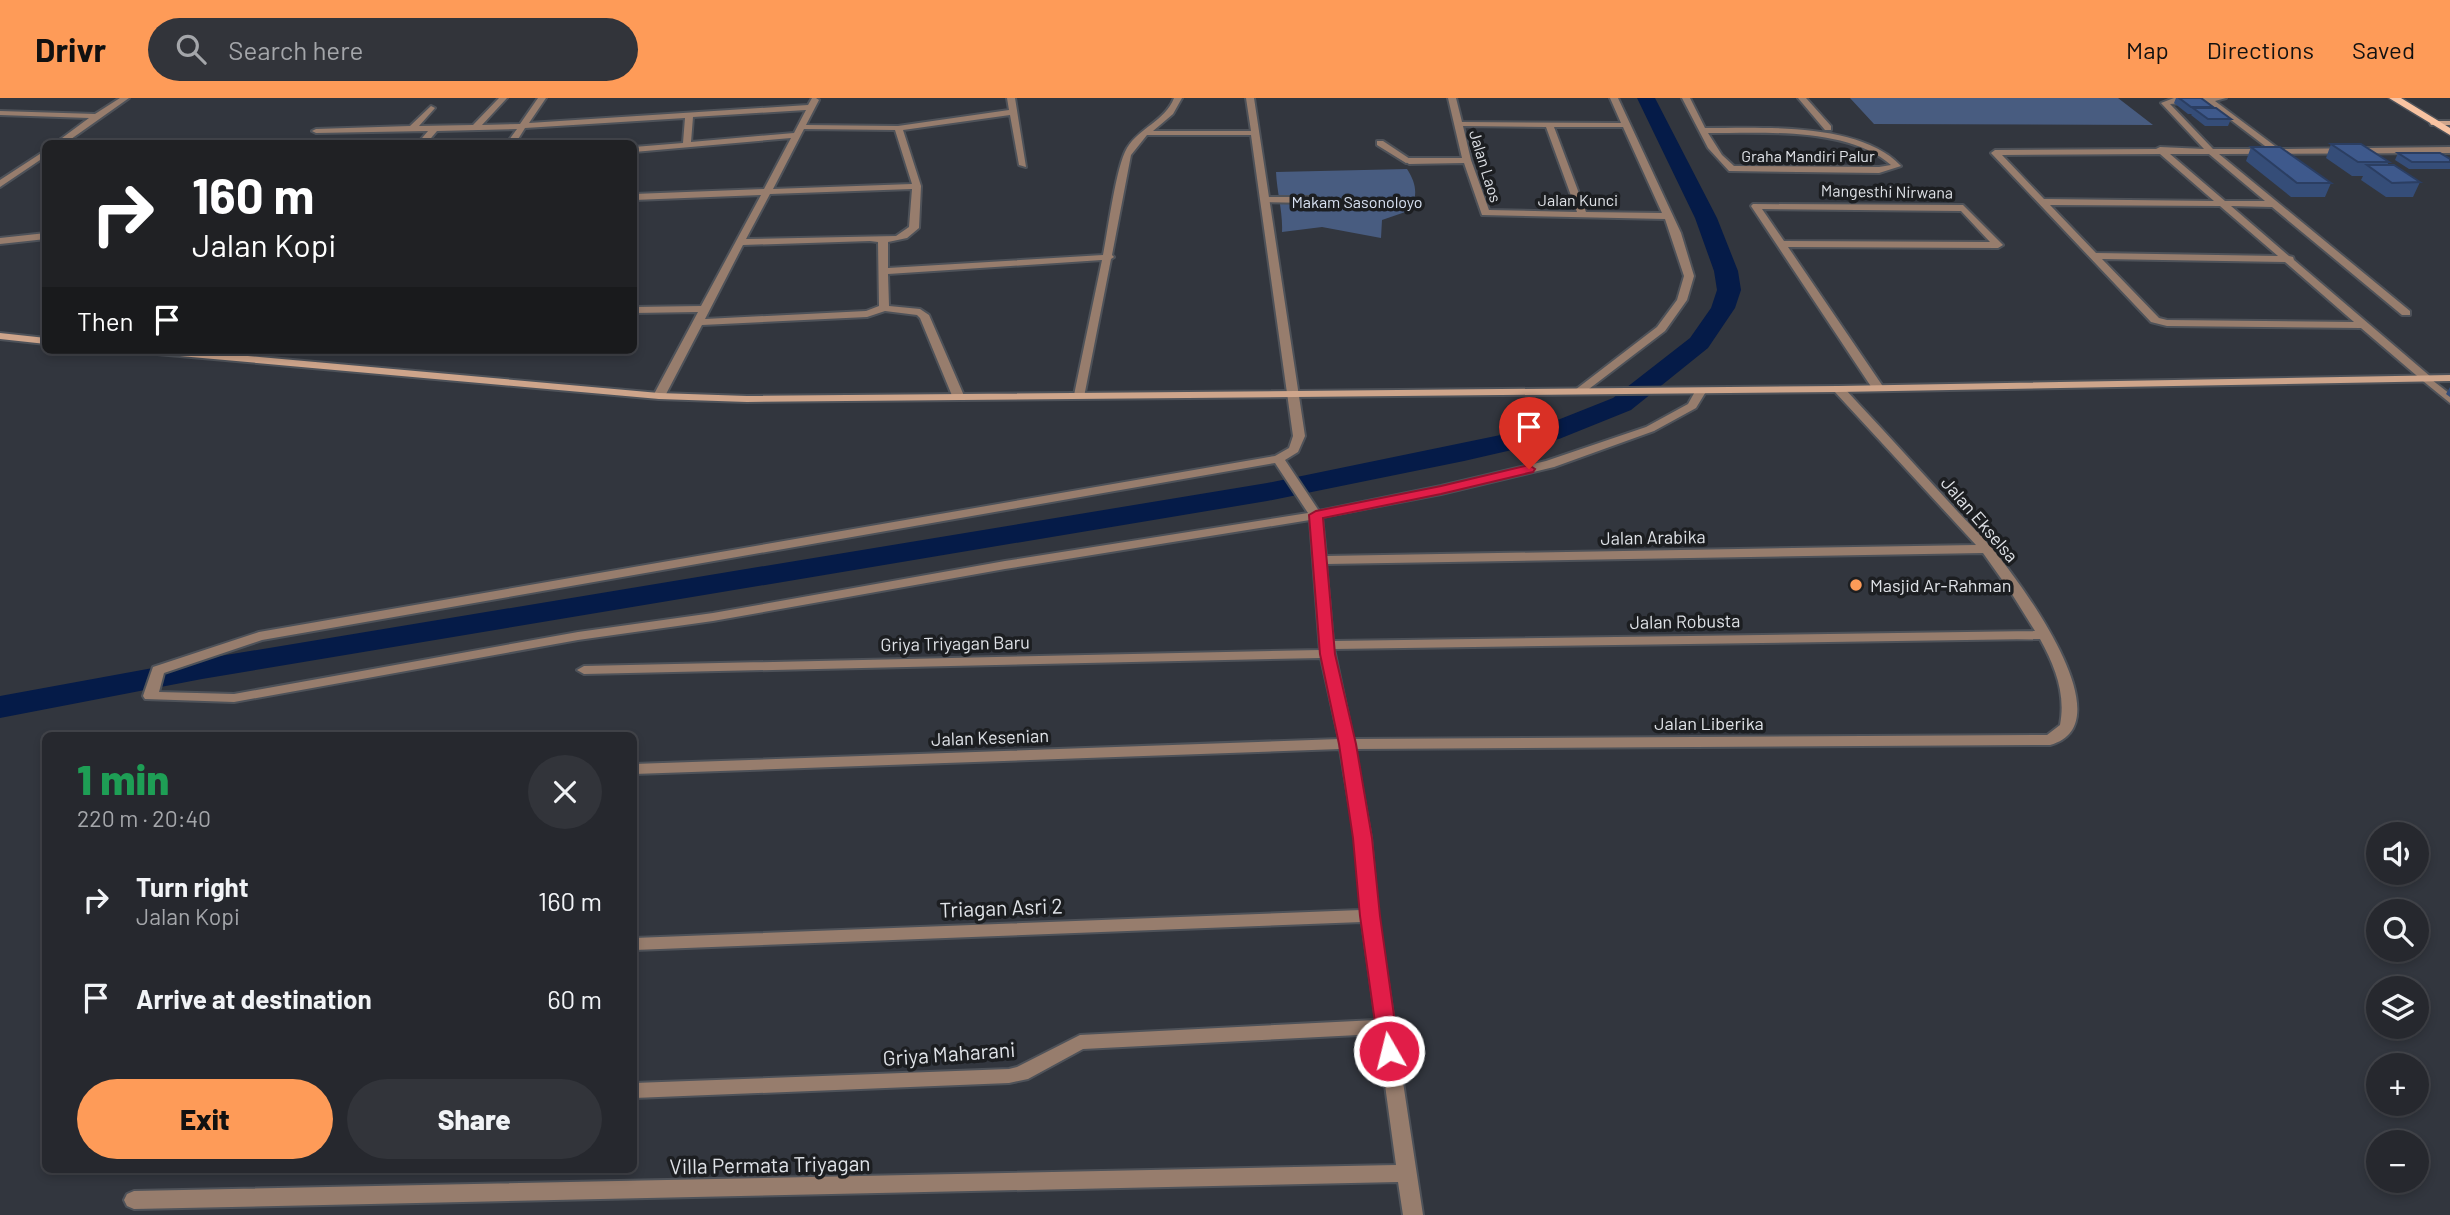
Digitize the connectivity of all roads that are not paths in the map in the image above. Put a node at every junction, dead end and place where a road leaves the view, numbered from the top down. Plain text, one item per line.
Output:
1 (125, 98) edge
2 (503, 98) edge
3 (542, 98) edge
4 (1011, 98) edge
5 (1178, 98) edge
6 (1250, 98) edge
7 (1452, 98) edge
8 (1614, 98) edge
9 (1686, 98) edge
10 (1802, 98) edge
11 (2221, 98) edge
12 (2394, 98) edge
13 (2414, 98) edge
14 (2209, 99) edge
15 (813, 102) edge
16 (431, 108) dead end
17 (1013, 112) junction
18 (0, 113) edge
19 (689, 115) junction
20 (97, 116) junction
21 (2450, 122) edge
22 (2434, 123) junction
23 (1458, 124) junction
24 (1549, 125) junction
25 (1628, 125) junction
26 (523, 126) junction
27 (474, 128) junction
28 (898, 128) junction
29 (1828, 128) dead end
30 (412, 129) junction
31 (433, 130) junction
32 (1703, 130) junction
33 (316, 131) dead end
34 (798, 131) junction
35 (2450, 132) edge
36 (1143, 133) junction
37 (1254, 133) junction
38 (64, 140) edge
39 (424, 140) edge
40 (513, 140) edge
41 (1380, 143) dead end
42 (687, 145) junction
43 (637, 150) edge
44 (2160, 150) junction
45 (2209, 150) junction
46 (2276, 150) junction
47 (2450, 150) edge
48 (42, 155) edge
49 (1467, 160) junction
50 (1023, 165) dead end
51 (0, 184) edge
52 (917, 186) junction
53 (767, 192) junction
54 (637, 197) edge
55 (1265, 200) junction
56 (1311, 200) dead end
57 (2041, 202) junction
58 (2222, 203) junction
59 (2272, 204) junction
60 (1489, 214) joint
61 (1583, 215) junction
62 (1667, 216) junction
63 (42, 236) edge
64 (4, 241) edge
65 (738, 242) junction
66 (883, 242) junction
67 (1781, 244) junction
68 (2092, 256) junction
69 (1109, 257) junction
70 (2290, 259) junction
71 (884, 271) junction
72 (884, 308) junction
73 (704, 309) junction
74 (637, 310) edge
75 (2406, 313) dead end
76 (699, 322) junction
77 (2365, 325) junction
78 (0, 336) edge
79 (42, 341) edge
80 (191, 354) edge
81 (2450, 378) edge
82 (2427, 379) junction
83 (1878, 388) junction
84 (1838, 389) junction
85 (1581, 390) junction
86 (1698, 390) junction
87 (1294, 394) junction
88 (1080, 395) junction
89 (659, 396) junction
90 (959, 398) junction
91 (2450, 400) edge
92 (1280, 463) junction
93 (1313, 510) junction
94 (1986, 549) junction
95 (1320, 560) junction
96 (2044, 635) junction
97 (1327, 649) junction
98 (584, 670) dead end
99 (2068, 731) joint
100 (1347, 744) junction
101 (637, 769) edge
102 (1370, 916) junction
103 (637, 943) edge
104 (1386, 1027) junction
105 (637, 1091) edge
106 (1406, 1173) junction
107 (134, 1200) dead end
108 (1413, 1215) edge

1 - 20 street
2 - 27 street
3 - 26 street
4 - 17 street
5 - 36 street
6 - 37 street
7 - 23 street, Jalan Laos
8 - 25 street
9 - 32 street, Graha Mandiri Palur
10 - 29 street
11 - 14 street
12 - 22 main road
13 - 21 main road
14 - 45 street
14 - 46 street
15 - 19 street
15 - 34 street
16 - 30 street
17 - 28 street
17 - 50 street
18 - 20 street
19 - 26 street
19 - 42 street
20 - 38 street
21 - 22 main road
22 - 35 main road
23 - 24 street
23 - 49 street, Jalan Laos
24 - 25 street
24 - 61 street
25 - 62 street
26 - 27 street
26 - 40 street
27 - 31 street
28 - 34 street
28 - 52 street
30 - 31 street
30 - 33 street
31 - 39 street
32 - 32 street, Graha Mandiri Palur
34 - 42 street
34 - 53 street
36 - 37 street
36 - 69 street
37 - 55 street
41 - 49 street
42 - 43 street
44 - 45 street
44 - 57 street
44 - 58 street
45 - 46 street
45 - 59 street
46 - 47 street
48 - 51 street
49 - 60 street, Jalan Laos
52 - 53 street
52 - 66 street
53 - 54 street
53 - 65 street
55 - 56 street
55 - 87 street
57 - 58 street
57 - 68 street
58 - 59 street
58 - 70 street
59 - 75 street
60 - 61 street, Jalan Kunci
61 - 62 street, Jalan Kunci
62 - 85 street
63 - 64 street
65 - 66 street
65 - 73 street
66 - 71 street
67 - 67 street, Mangesthi Nirwana
67 - 83 street, Mangesthi Nirwana
68 - 70 street
68 - 77 street
69 - 71 street
69 - 88 street
70 - 77 street
71 - 72 street
72 - 76 street
72 - 90 street
73 - 74 street
73 - 76 street
76 - 89 street
77 - 82 street
78 - 79 main road
80 - 89 main road
81 - 82 main road
82 - 83 main road
82 - 91 street
83 - 84 main road
84 - 86 main road
84 - 94 street, Jalan Ekselsa
85 - 86 main road
85 - 87 main road
86 - 93 street
87 - 88 main road
87 - 92 street
88 - 90 main road
89 - 90 main road
92 - 93 street
92 - 93 street
93 - 95 street
94 - 95 street, Jalan Arabika
94 - 96 street, Jalan Ekselsa
95 - 97 street
96 - 97 street, Jalan Robusta
96 - 99 street, Jalan Ekselsa
97 - 98 street, Griya Triyagan Baru
97 - 100 street
99 - 100 street, Jalan Liberika
100 - 101 street, Jalan Kesenian
100 - 102 street
102 - 103 street, Triagan Asri 2
102 - 104 street
104 - 105 street, Griya Maharani
104 - 106 street
106 - 107 street, Villa Permata Triyagan
106 - 108 street

